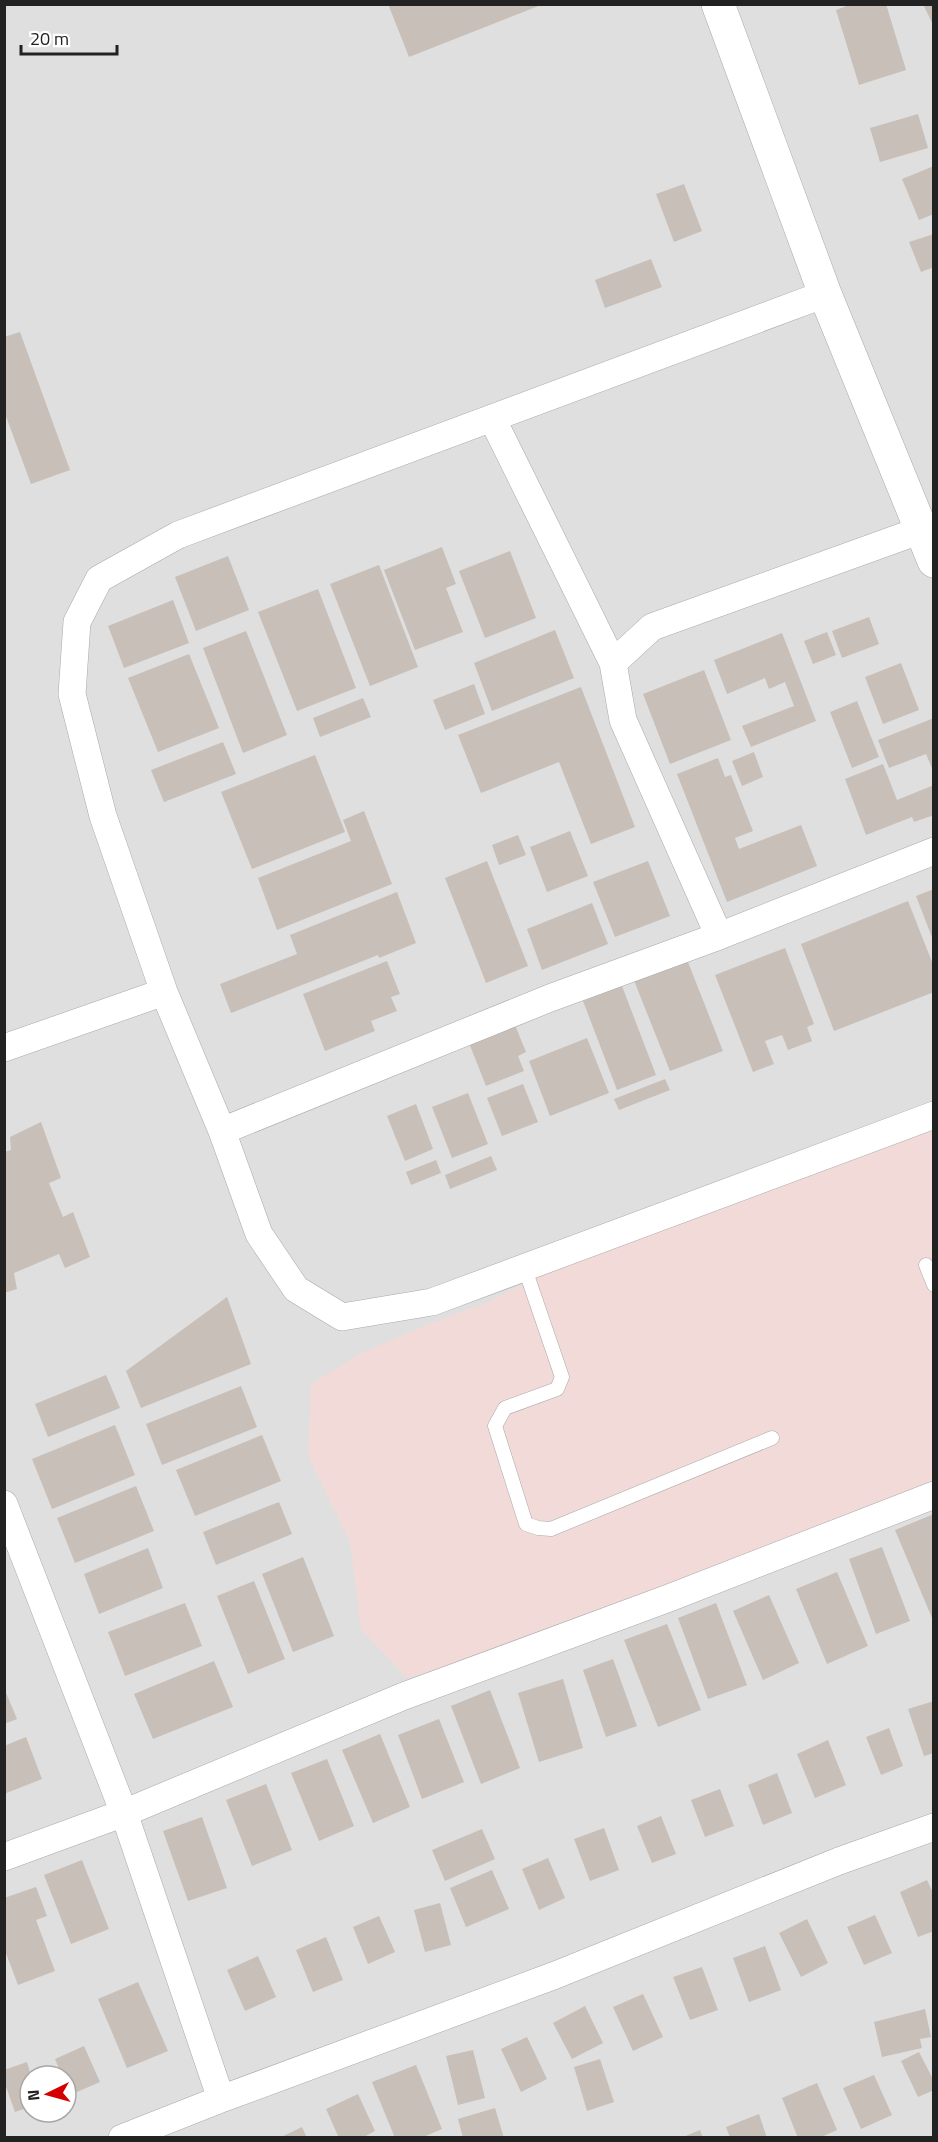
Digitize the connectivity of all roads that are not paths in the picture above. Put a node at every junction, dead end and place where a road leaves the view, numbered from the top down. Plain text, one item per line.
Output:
1 (718, 4) edge
2 (825, 294) junction
3 (492, 418) junction
4 (921, 530) junction
5 (933, 561) edge
6 (614, 663) junction
7 (933, 851) edge
8 (719, 936) junction
9 (164, 992) junction
10 (4, 1048) edge
11 (933, 1116) edge
12 (222, 1131) junction
13 (926, 1265) dead end
14 (525, 1269) junction
15 (933, 1285) edge
16 (772, 1438) dead end
17 (933, 1495) edge
18 (4, 1504) edge
19 (124, 1813) junction
20 (933, 1827) edge
21 (4, 1857) edge
22 (221, 2099) junction
23 (122, 2138) edge

1 - 2 street
2 - 3 street
2 - 4 street
3 - 6 street
3 - 9 street
4 - 5 street
4 - 6 street
6 - 8 street
7 - 8 street
8 - 12 street
9 - 10 street
9 - 12 street
11 - 14 street
12 - 14 street
13 - 15 lane
14 - 16 lane
17 - 19 street
18 - 19 street
19 - 21 street
19 - 22 street
20 - 22 street
22 - 23 street

